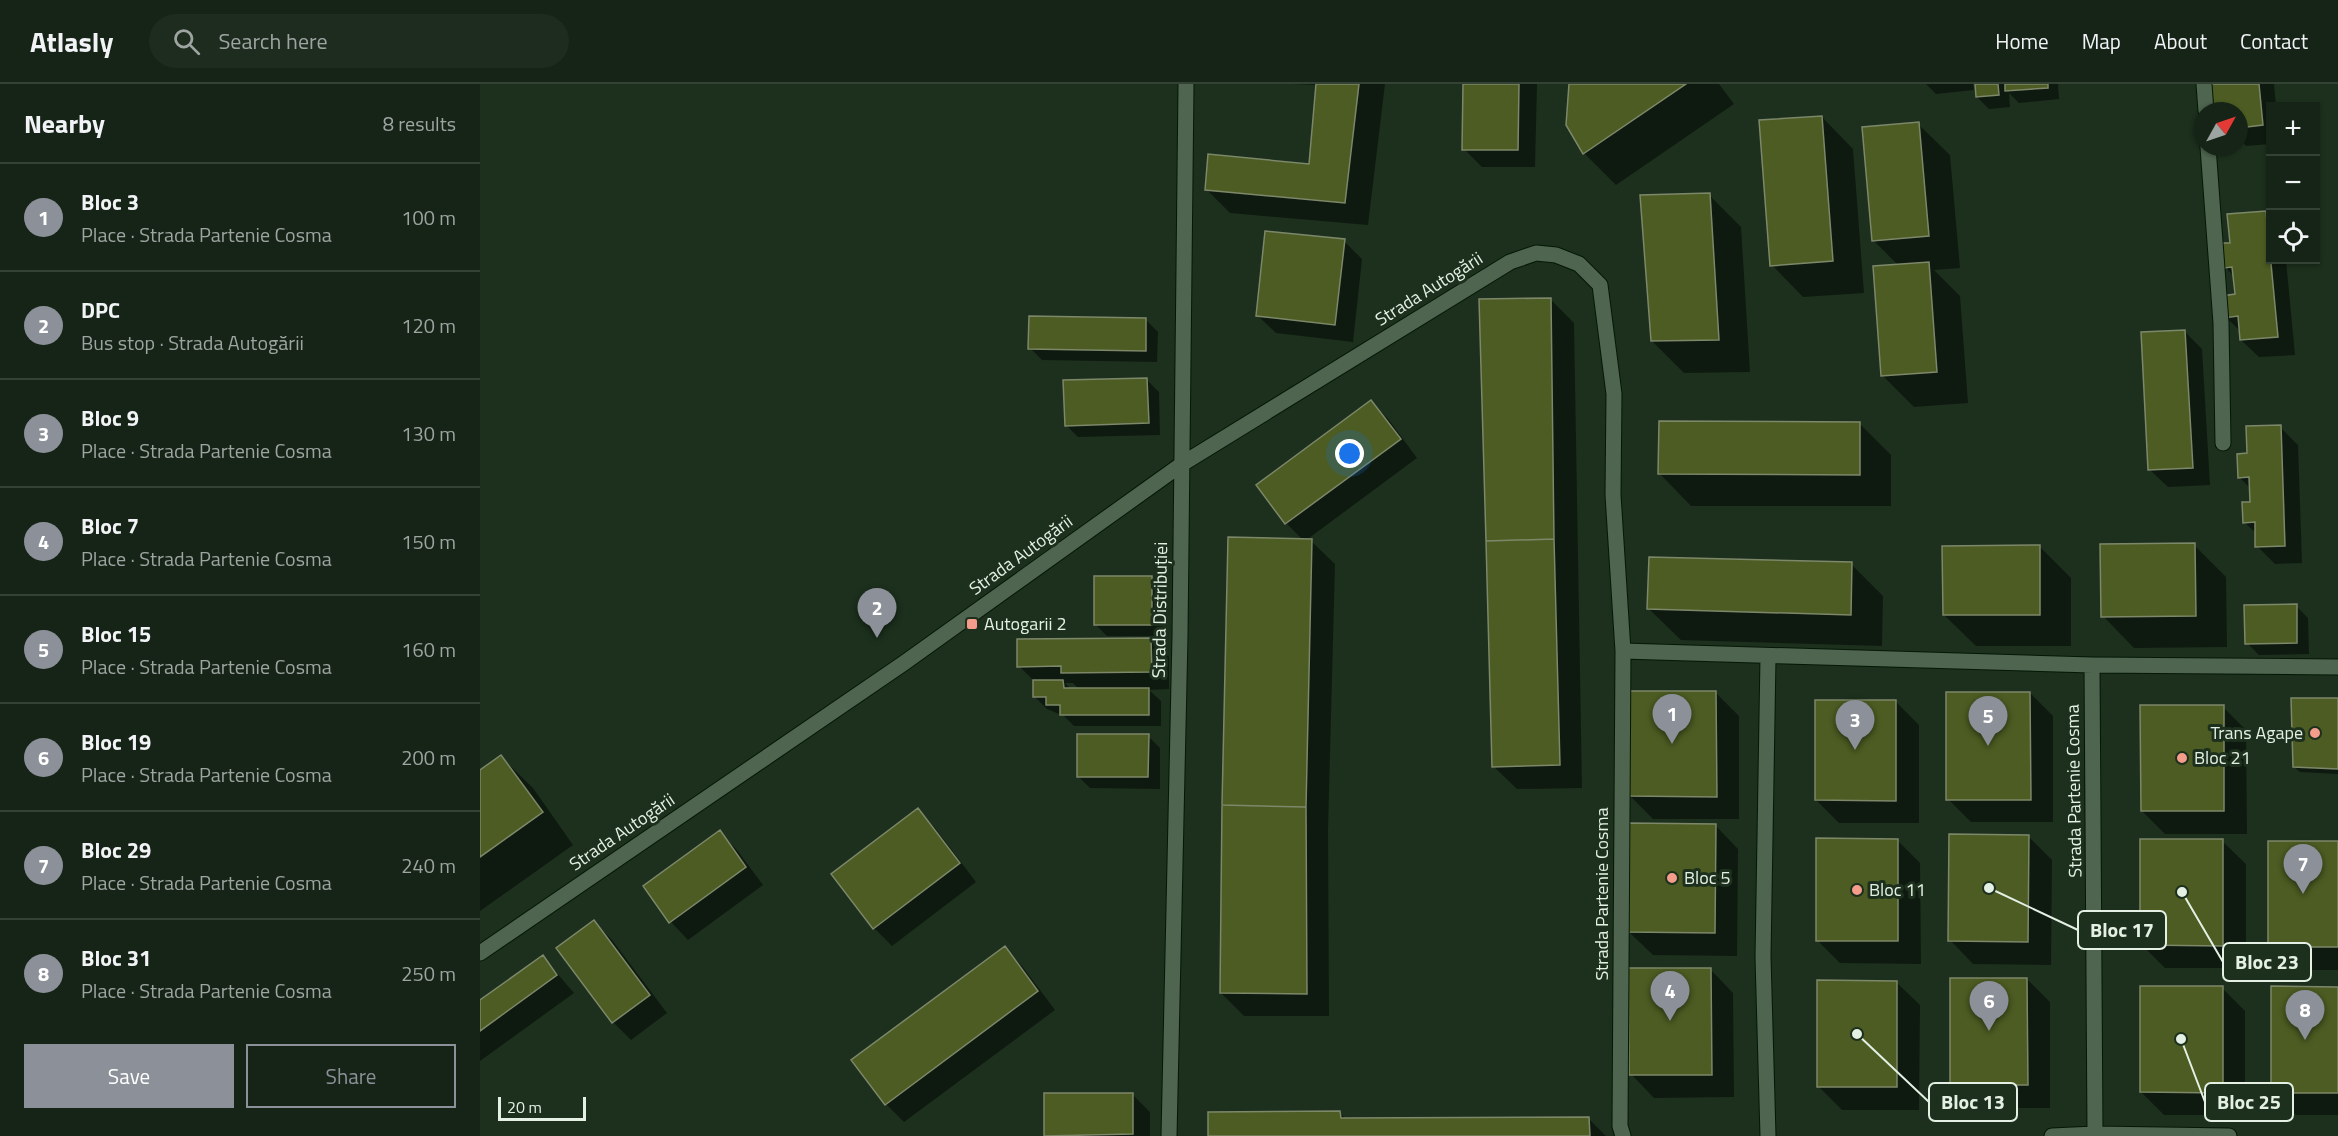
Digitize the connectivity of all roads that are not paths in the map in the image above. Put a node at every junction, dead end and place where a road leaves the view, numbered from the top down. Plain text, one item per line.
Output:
1 (1186, 84) edge
2 (2204, 84) edge
3 (2205, 102) edge
4 (2209, 156) edge
5 (1600, 285) joint
6 (2223, 443) dead end
7 (1182, 464) junction
8 (1623, 651) junction
9 (1767, 657) junction
10 (2092, 665) junction
11 (2338, 667) edge
12 (480, 953) edge
13 (2095, 1134) junction
14 (2175, 1135) edge
15 (1169, 1136) edge
16 (1623, 1136) edge
17 (1768, 1136) edge
18 (2052, 1136) edge
19 (2229, 1136) edge

1 - 7 street, Strada Distribuției
2 - 3 street
4 - 6 street
5 - 7 street, Strada Autogării
5 - 8 street, Strada Partenie Cosma
7 - 12 street, Strada Autogării
7 - 15 street, Strada Distribuției
8 - 9 street
8 - 16 street, Strada Partenie Cosma
9 - 10 street
9 - 17 street
10 - 11 street
10 - 13 street, Strada Partenie Cosma
13 - 14 street
13 - 18 street
14 - 19 street

